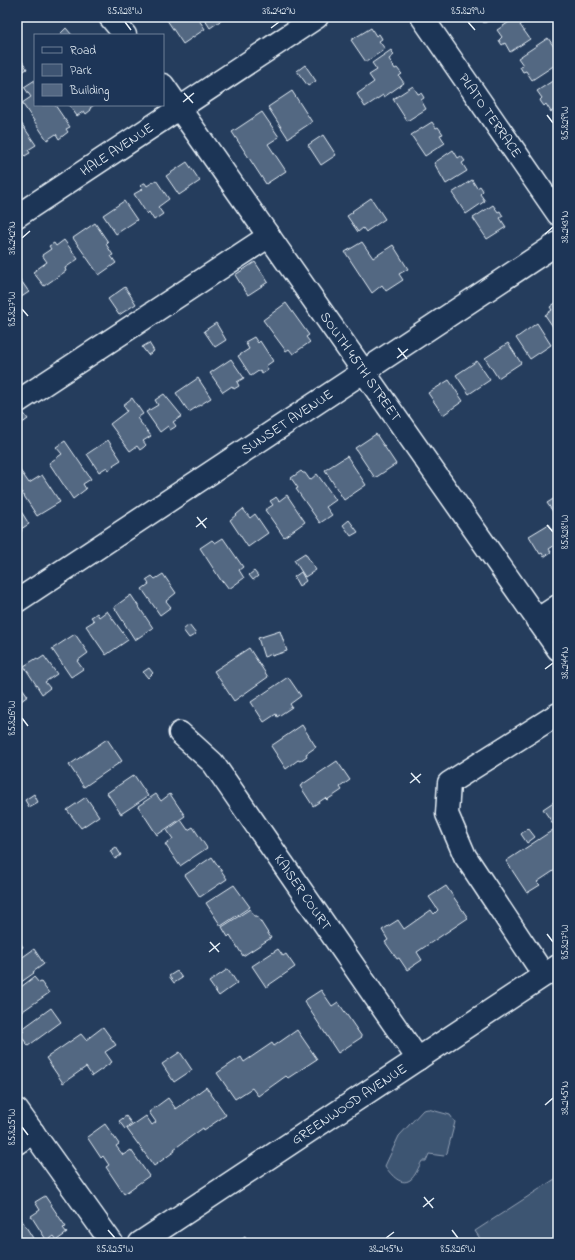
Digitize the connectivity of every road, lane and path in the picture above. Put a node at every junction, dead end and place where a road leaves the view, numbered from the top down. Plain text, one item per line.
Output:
1 (110, 17) edge
2 (317, 17) edge
3 (422, 17) edge
4 (124, 34) edge
5 (164, 86) edge
6 (180, 108) junction
7 (558, 214) edge
8 (17, 216) edge
9 (269, 236) junction
10 (558, 243) edge
11 (364, 372) junction
12 (17, 402) edge
13 (17, 601) edge
14 (558, 606) edge
15 (537, 620) junction
16 (558, 649) edge
17 (558, 714) edge
18 (180, 733) dead end
19 (551, 970) edge
20 (418, 1059) junction
21 (17, 1110) edge
22 (25, 1137) edge
23 (112, 1243) edge
24 (140, 1243) edge

1 - 4 street
2 - 6 street, HALE AVENUE
3 - 7 street, PLATO TERRACE
5 - 6 street, SOUTH 45TH STREET
6 - 8 street, HALE AVENUE
6 - 9 street, SOUTH 45TH STREET
9 - 11 street, SOUTH 45TH STREET
9 - 12 street
10 - 11 street, SUNSET AVENUE
11 - 13 street, SUNSET AVENUE
11 - 15 street, SOUTH 45TH STREET
14 - 15 street
15 - 16 street, SOUTH 45TH STREET
17 - 19 street
18 - 20 street, KAISER COURT
19 - 20 street, GREENWOOD AVENUE
20 - 24 street, GREENWOOD AVENUE
21 - 22 street
22 - 23 street

